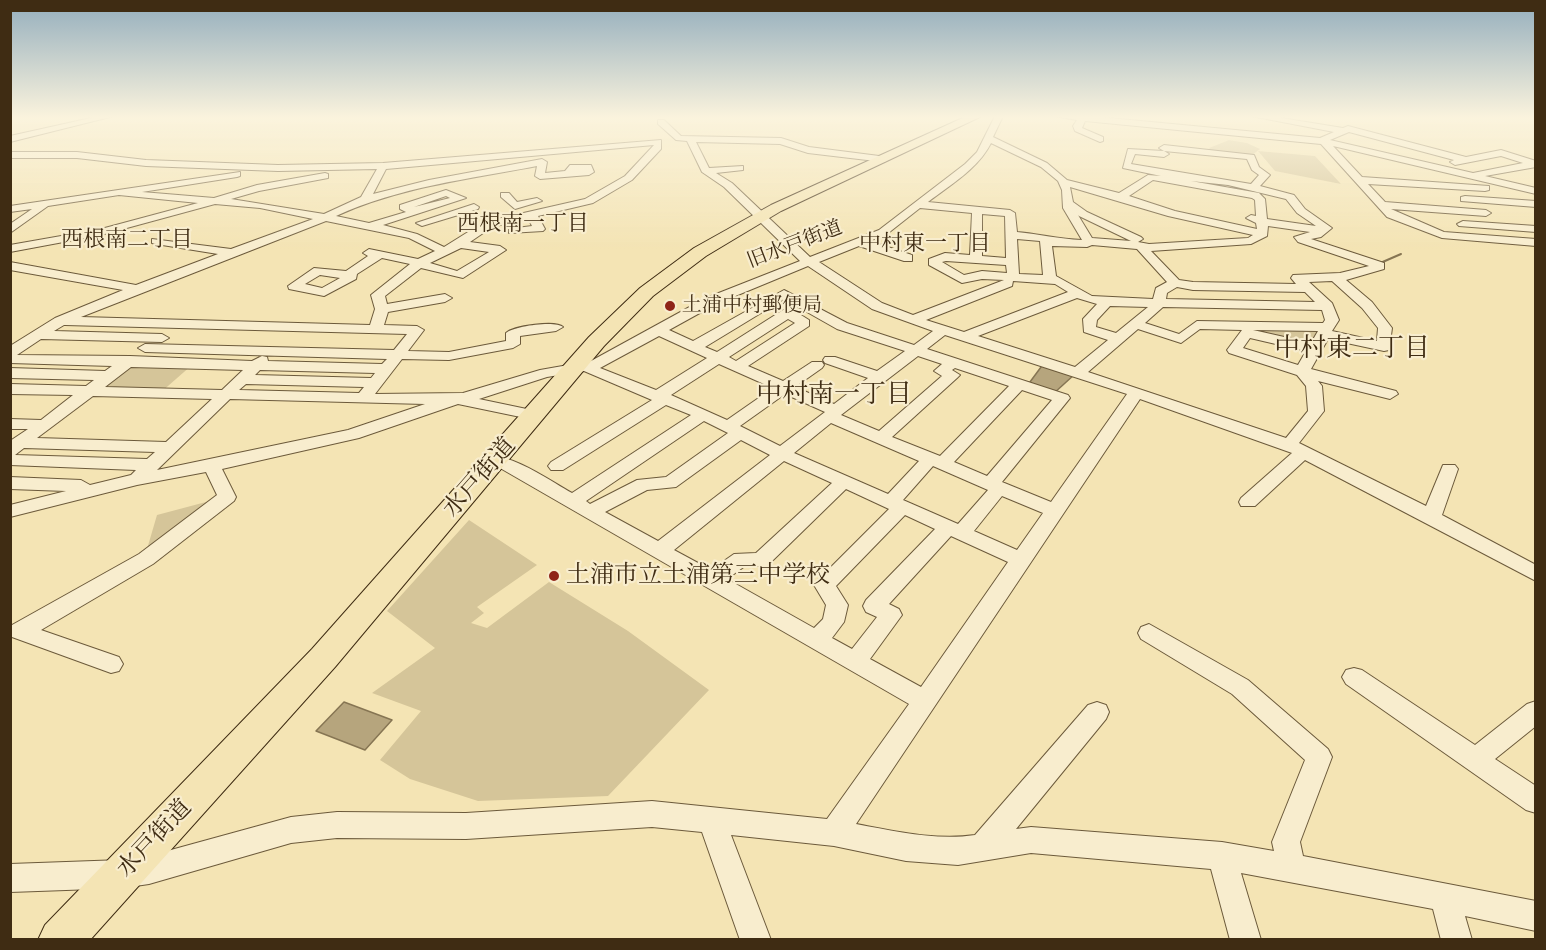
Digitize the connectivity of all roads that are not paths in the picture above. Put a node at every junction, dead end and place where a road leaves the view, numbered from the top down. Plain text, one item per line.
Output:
1 (123, 160) edge
2 (470, 160) edge
3 (548, 160) edge
4 (646, 160) edge
5 (701, 160) edge
6 (881, 160) edge
7 (974, 160) edge
8 (1034, 160) edge
9 (1125, 160) edge
10 (1164, 160) edge
11 (1185, 160) edge
12 (1246, 160) edge
13 (1253, 160) edge
14 (1339, 160) edge
15 (1364, 160) edge
16 (1404, 160) edge
17 (1465, 160) edge
18 (542, 162) junction
19 (1416, 163) junction
20 (1535, 164) edge
21 (1196, 165) junction
22 (1433, 167) junction
23 (278, 168) junction
24 (740, 168) dead end
25 (1227, 168) junction
26 (382, 169) junction
27 (1348, 169) junction
28 (706, 171) junction
29 (569, 173) dead end
30 (1164, 173) junction
31 (1443, 175) junction
32 (1471, 176) junction
33 (1358, 180) junction
34 (1536, 181) edge
35 (1064, 182) junction
36 (1138, 185) junction
37 (1458, 186) junction
38 (1514, 186) junction
39 (1254, 188) junction
40 (1536, 192) edge
41 (123, 193) junction
42 (1369, 193) junction
43 (505, 195) dead end
44 (595, 195) junction
45 (1162, 196) dead end
46 (1416, 196) dead end
47 (1121, 197) junction
48 (1451, 198) dead end
49 (365, 199) junction
50 (1474, 200) junction
51 (210, 201) junction
52 (1068, 203) junction
53 (46, 204) junction
54 (1536, 204) edge
55 (921, 205) junction
56 (1381, 205) junction
57 (474, 207) dead end
58 (1260, 208) junction
59 (10, 209) edge
60 (978, 211) junction
61 (416, 212) dead end
62 (531, 213) junction
63 (1197, 213) junction
64 (1491, 213) junction
65 (1242, 215) dead end
66 (1513, 215) dead end
67 (761, 216) junction
68 (322, 219) junction
69 (1401, 219) junction
70 (1262, 221) junction
71 (368, 227) junction
72 (1508, 227) junction
73 (1536, 229) edge
74 (10, 230) edge
75 (1323, 230) junction
76 (394, 231) junction
77 (513, 231) dead end
78 (1263, 234) junction
79 (1011, 235) junction
80 (48, 240) junction
81 (10, 241) edge
82 (156, 241) dead end
83 (1088, 241) junction
84 (860, 242) junction
85 (1046, 242) junction
86 (459, 244) junction
87 (1214, 244) junction
88 (1533, 245) edge
89 (1149, 248) junction
90 (10, 249) edge
91 (443, 251) junction
92 (234, 254) junction
93 (908, 258) dead end
94 (809, 260) junction
95 (976, 260) junction
96 (418, 264) junction
97 (10, 266) edge
98 (27, 271) junction
99 (1369, 273) junction
100 (1011, 274) junction
101 (348, 275) dead end
102 (10, 278) edge
103 (1336, 278) junction
104 (1050, 279) junction
105 (1176, 284) junction
106 (1308, 288) junction
107 (136, 289) junction
108 (1078, 293) junction
109 (445, 298) dead end
110 (1107, 302) junction
111 (1158, 304) junction
112 (1367, 305) junction
113 (1327, 306) junction
114 (382, 309) junction
115 (913, 320) junction
116 (60, 321) junction
117 (177, 324) junction
118 (1136, 324) junction
119 (1215, 326) junction
120 (298, 327) junction
121 (556, 327) dead end
122 (376, 328) junction
123 (656, 329) junction
124 (943, 330) junction
125 (1328, 331) junction
126 (1246, 333) junction
127 (38, 335) junction
128 (964, 337) junction
129 (159, 338) junction
130 (1119, 339) junction
131 (283, 340) junction
132 (407, 343) junction
133 (694, 347) junction
134 (145, 348) junction
135 (1316, 350) junction
136 (915, 351) junction
137 (271, 352) junction
138 (10, 353) edge
139 (397, 356) junction
140 (716, 356) junction
141 (10, 359) edge
142 (127, 362) junction
143 (951, 363) junction
144 (256, 365) junction
145 (738, 366) junction
146 (579, 368) junction
147 (387, 369) junction
148 (1302, 371) junction
149 (10, 373) edge
150 (1077, 373) junction
151 (110, 376) junction
152 (879, 377) junction
153 (241, 379) junction
154 (375, 383) junction
155 (1019, 384) junction
156 (785, 388) junction
157 (10, 389) edge
158 (90, 391) junction
159 (1136, 392) junction
160 (1390, 394) dead end
161 (225, 395) junction
162 (662, 397) junction
163 (363, 399) junction
164 (457, 399) junction
165 (704, 414) junction
166 (833, 414) junction
167 (535, 415) junction
168 (10, 424) edge
169 (45, 425) junction
170 (733, 430) junction
171 (880, 439) junction
172 (14, 446) edge
173 (171, 447) junction
174 (1297, 448) junction
175 (782, 454) junction
176 (10, 460) edge
177 (494, 461) junction
178 (936, 461) junction
179 (153, 465) junction
180 (556, 465) dead end
181 (212, 466) junction
182 (1449, 469) dead end
183 (137, 480) junction
184 (844, 481) junction
185 (10, 483) edge
186 (995, 486) junction
187 (104, 487) junction
188 (1248, 502) dead end
189 (10, 504) edge
190 (33, 504) junction
191 (896, 504) junction
192 (582, 506) junction
193 (10, 511) edge
194 (1055, 511) junction
195 (1432, 517) junction
196 (955, 530) junction
197 (660, 550) junction
198 (1020, 560) junction
199 (1536, 574) edge
200 (712, 580) junction
201 (1149, 633) dead end
202 (817, 640) junction
203 (855, 662) junction
204 (111, 663) dead end
205 (1354, 677) dead end
206 (925, 701) junction
207 (1536, 711) edge
208 (1097, 712) dead end
209 (1475, 760) junction
210 (1536, 801) edge
211 (711, 819) junction
212 (834, 833) junction
213 (983, 847) junction
214 (1222, 856) junction
215 (1291, 869) junction
216 (122, 874) junction
217 (10, 878) edge
218 (1444, 896) junction
219 (1536, 916) edge
220 (60, 939) edge
221 (756, 939) edge
222 (1245, 939) edge
223 (1457, 939) edge

1 - 23 street
2 - 26 street
3 - 18 street
4 - 44 street
5 - 28 street
6 - 67 highway, 水戸街道
7 - 55 street, 旧水戸街道
8 - 35 street
9 - 30 street
10 - 30 street
11 - 21 street
12 - 25 street
13 - 39 street
14 - 27 street
15 - 19 street
16 - 19 street
17 - 22 street
18 - 29 street
18 - 49 street
19 - 22 street
20 - 32 street
21 - 25 street
21 - 25 street
21 - 30 street
22 - 31 street
22 - 32 street
23 - 26 street
23 - 41 street
24 - 28 street
25 - 39 street
26 - 49 street
26 - 51 street
27 - 31 street
27 - 33 street
28 - 67 street
31 - 37 street
32 - 38 street
33 - 37 street
33 - 42 street
34 - 38 street
35 - 47 street
35 - 52 street
36 - 47 street
36 - 58 street
36 - 58 street
37 - 40 street
37 - 50 street
38 - 40 street
39 - 75 street
41 - 51 street
41 - 53 street
42 - 46 street
42 - 56 street
43 - 44 street
44 - 62 street
45 - 63 street
47 - 63 street
48 - 50 street
49 - 68 street
50 - 54 street
50 - 64 street
51 - 68 street
51 - 80 street
52 - 83 street
52 - 89 street
53 - 59 street
53 - 74 street
55 - 60 street
55 - 84 street, 旧水戸街道
56 - 64 street
56 - 69 street
57 - 76 street
58 - 70 street
60 - 79 street
60 - 95 street
61 - 71 street
62 - 77 street
62 - 86 street
63 - 78 street
63 - 87 street
64 - 66 street
64 - 72 street
65 - 70 street
67 - 94 street
67 - 146 highway, 水戸街道
68 - 71 street
68 - 92 street
69 - 72 street
69 - 88 street
70 - 75 street
70 - 78 street
71 - 76 street
72 - 73 street
72 - 88 street
75 - 99 street
76 - 91 street
78 - 87 street
79 - 85 street
79 - 100 street
80 - 81 street
80 - 90 street
82 - 92 street
83 - 85 street
83 - 89 street
84 - 93 street
84 - 94 street, 旧水戸街道
85 - 104 street
86 - 91 street
86 - 96 street
87 - 89 street
89 - 105 street
91 - 96 street
92 - 107 street
94 - 115 street
94 - 123 street, 旧水戸街道
95 - 100 street
95 - 100 street
96 - 101 street
96 - 114 street
97 - 98 street
98 - 102 street
98 - 107 street
99 - 103 street
99 - 112 street
100 - 104 street
100 - 115 street
103 - 106 street
103 - 112 street
104 - 108 street
105 - 106 street
105 - 111 street
106 - 113 street
107 - 116 street
108 - 110 street
108 - 128 street
109 - 114 street
110 - 111 street
110 - 130 street
111 - 113 street
111 - 118 street
112 - 125 street
113 - 125 street
114 - 122 street
115 - 124 street
116 - 117 street
116 - 127 street
117 - 120 street
117 - 129 street
118 - 119 street
118 - 130 street
119 - 125 street
119 - 126 street
120 - 122 street
120 - 131 street
121 - 139 street
122 - 132 street
123 - 133 street
123 - 146 street, 旧水戸街道
124 - 128 street
124 - 136 street
125 - 135 street
126 - 135 street
126 - 148 street
127 - 129 street
127 - 138 street
128 - 150 street
129 - 131 street
129 - 134 street
130 - 150 street
131 - 132 street
131 - 137 street
132 - 139 street
133 - 136 street
133 - 140 street
134 - 137 street
134 - 142 street
135 - 148 street
136 - 143 street
136 - 152 street
137 - 139 street
137 - 144 street
139 - 147 street
140 - 145 street
140 - 145 street
140 - 162 street
141 - 142 street
142 - 144 street
142 - 151 street
143 - 155 street
143 - 171 street
144 - 147 street
144 - 153 street
145 - 156 street
146 - 162 street
146 - 164 street, 旧水戸街道
146 - 167 highway, 水戸街道
147 - 154 street
148 - 160 street
148 - 174 street
149 - 151 street
150 - 159 street
151 - 158 street
152 - 156 street
152 - 166 street
153 - 154 street
153 - 161 street
154 - 163 street
155 - 178 street
155 - 186 street
156 - 166 street
156 - 170 street
157 - 158 street
158 - 161 street
158 - 169 street
159 - 174 street
159 - 194 street
161 - 163 street
161 - 173 street
162 - 165 street
162 - 180 street
163 - 164 street
164 - 167 street
164 - 181 street
165 - 170 street
165 - 192 street
166 - 171 street
166 - 175 street
167 - 177 highway, 水戸街道
168 - 169 street
169 - 172 street
170 - 175 street
170 - 192 street
171 - 178 street
172 - 173 street
173 - 179 street
174 - 188 street
174 - 195 street
175 - 184 street
175 - 197 street
176 - 179 street
177 - 192 street
177 - 216 highway, 水戸街道
178 - 186 street
178 - 191 street
179 - 183 street
181 - 183 street
181 - 204 street
182 - 195 street
183 - 187 street
184 - 191 street
184 - 200 street
185 - 187 street
186 - 194 street
186 - 196 street
187 - 190 street
189 - 190 street
190 - 193 street
191 - 196 street
191 - 202 street
192 - 197 street
194 - 198 street
195 - 199 street
196 - 198 street
196 - 203 street
197 - 200 street
198 - 206 street
200 - 202 street
201 - 215 street
202 - 203 street
203 - 206 street
205 - 209 street
206 - 212 street
207 - 209 street
208 - 213 street
209 - 210 street
211 - 212 street
211 - 216 street
211 - 221 street
212 - 213 street
213 - 214 street
214 - 215 street
214 - 222 street
215 - 218 street
216 - 217 street
216 - 220 highway, 水戸街道
218 - 219 street
218 - 223 street

